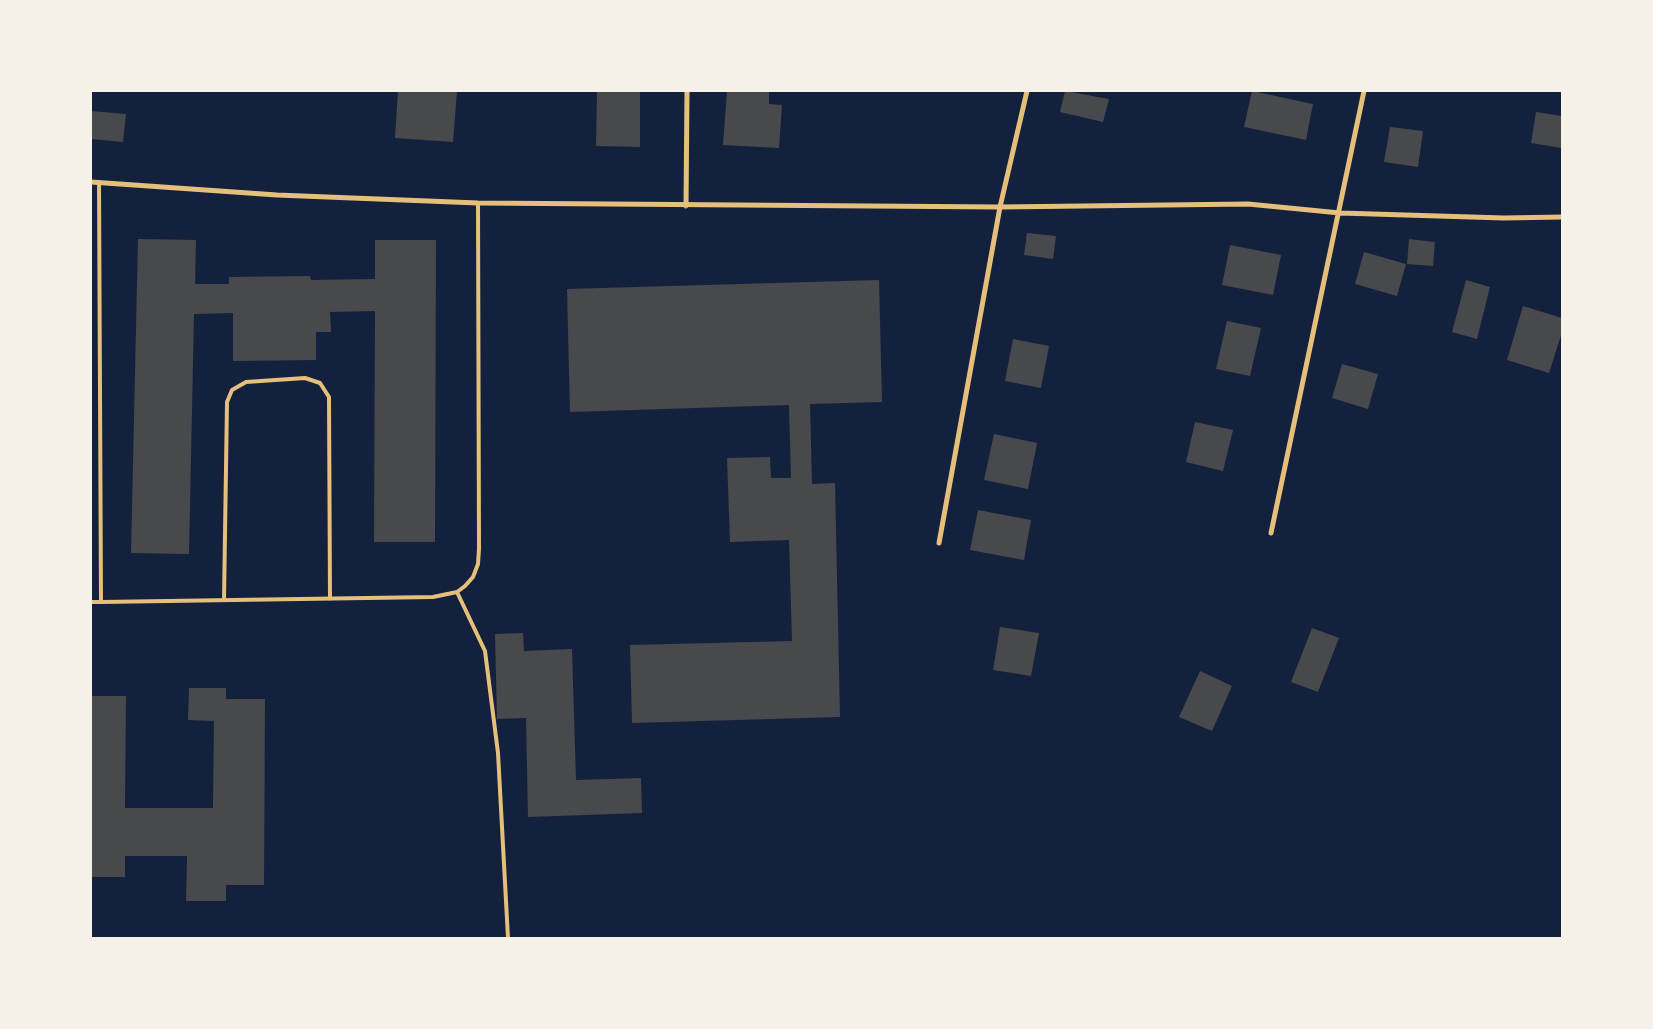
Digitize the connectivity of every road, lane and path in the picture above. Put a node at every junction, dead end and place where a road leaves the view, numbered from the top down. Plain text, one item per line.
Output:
1 (687, 91) edge
2 (1027, 91) edge
3 (1364, 91) edge
4 (91, 182) edge
5 (99, 182) junction
6 (478, 202) junction
7 (686, 206) junction
8 (1000, 207) junction
9 (1340, 213) junction
10 (1562, 217) edge
11 (1271, 533) dead end
12 (939, 543) dead end
13 (457, 592) junction
14 (330, 599) junction
15 (224, 600) junction
16 (91, 602) edge
17 (101, 602) junction
18 (508, 938) edge

1 - 7 street
2 - 8 street
3 - 9 street
4 - 5 street
5 - 6 street
5 - 17 lane
6 - 7 street
6 - 13 lane
7 - 8 street
8 - 9 street
8 - 12 street
9 - 10 street
9 - 11 street
13 - 14 lane
13 - 18 lane
14 - 15 lane
14 - 15 lane
15 - 17 lane
16 - 17 lane

